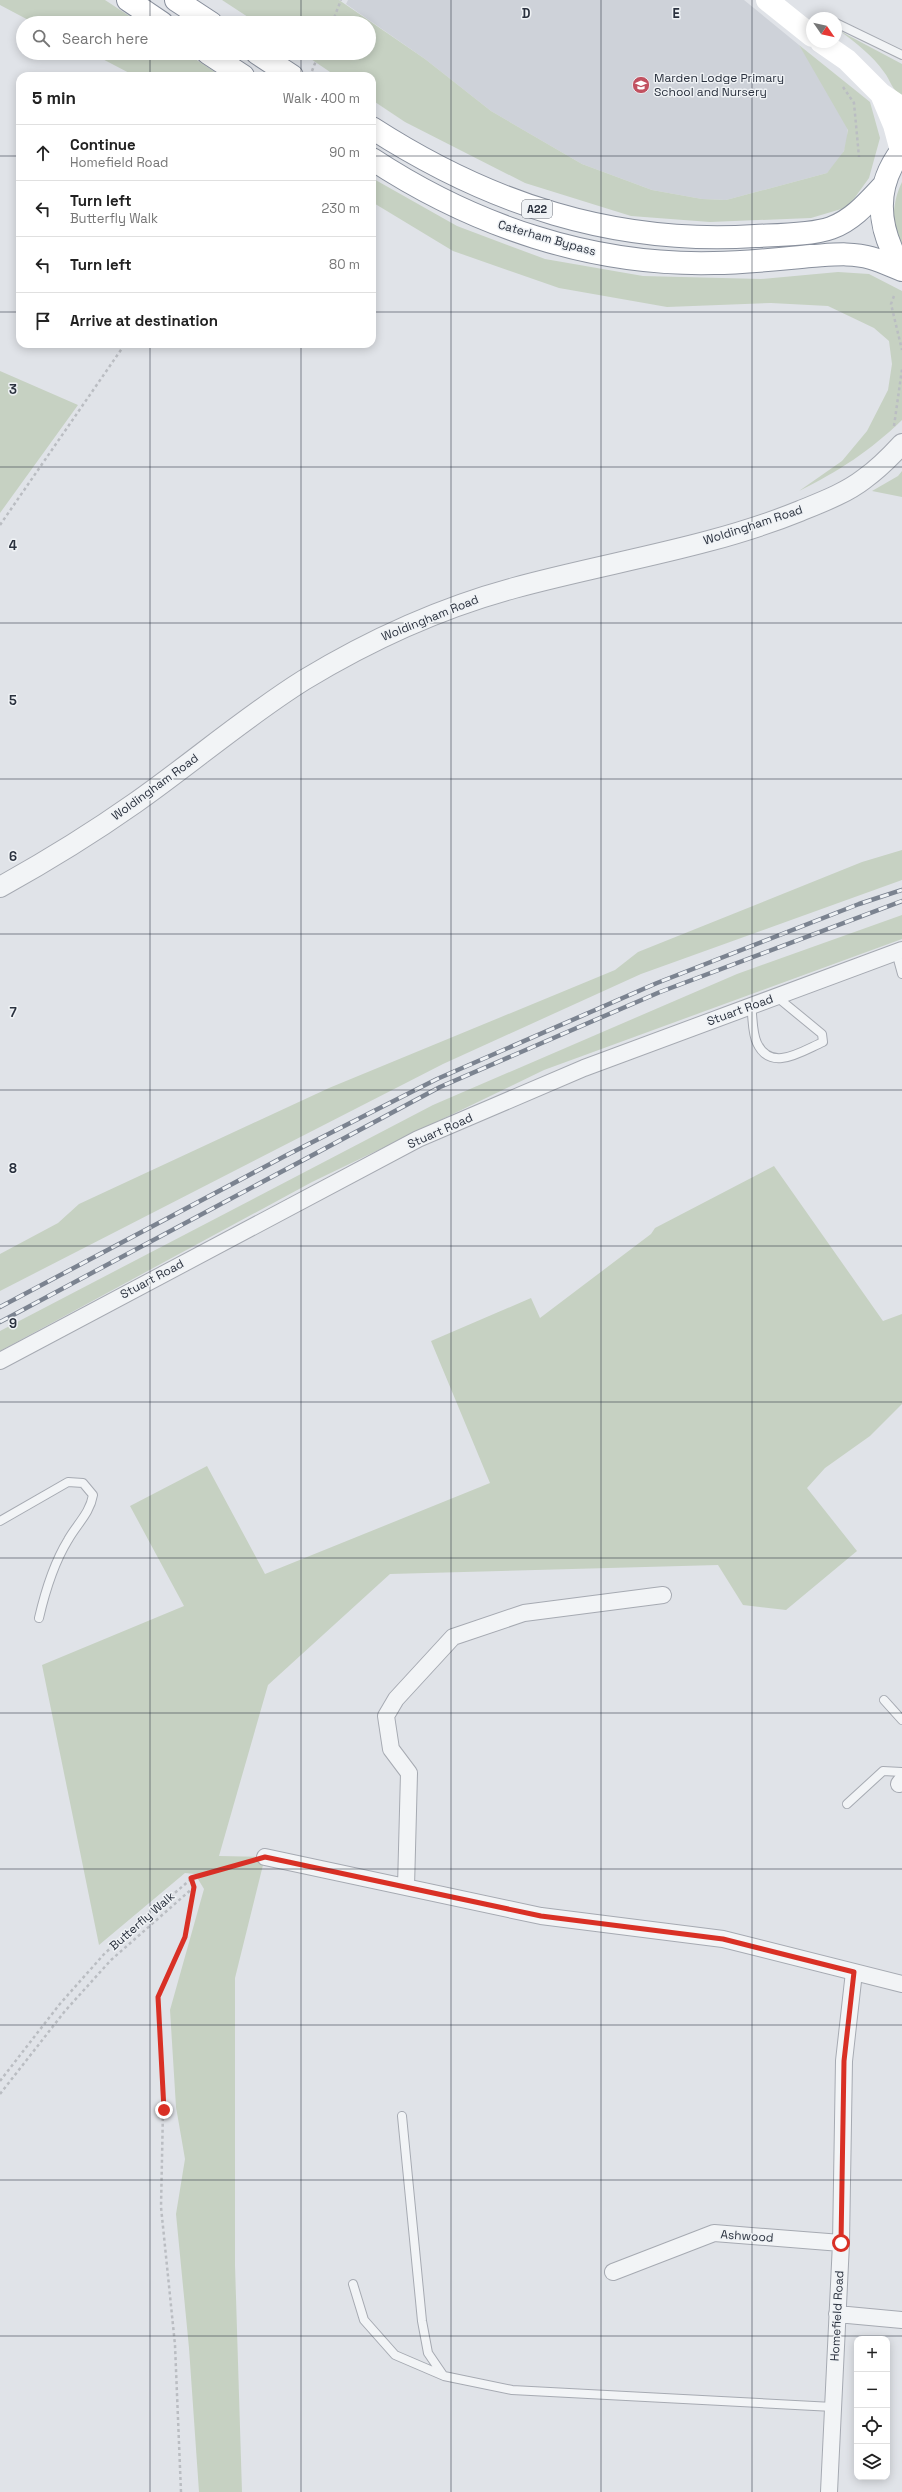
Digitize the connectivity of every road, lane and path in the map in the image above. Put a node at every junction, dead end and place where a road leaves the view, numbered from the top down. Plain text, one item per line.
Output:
1 (128, 0) edge
2 (176, 0) edge
3 (341, 0) edge
4 (767, 0) edge
5 (152, 16) edge
6 (200, 16) edge
7 (335, 16) edge
8 (842, 26) edge
9 (806, 29) edge
10 (831, 48) edge
11 (902, 56) edge
12 (219, 60) edge
13 (268, 60) edge
14 (316, 60) edge
15 (237, 72) edge
16 (286, 72) edge
17 (311, 72) edge
18 (841, 85) dead end
19 (880, 94) junction
20 (902, 108) edge
21 (376, 131) edge
22 (901, 151) edge
23 (859, 158) dead end
24 (376, 162) edge
25 (884, 184) junction
26 (902, 269) edge
27 (894, 296) dead end
28 (122, 348) edge
29 (902, 350) edge
30 (902, 369) edge
31 (897, 439) edge
32 (0, 525) edge
33 (0, 887) edge
34 (899, 951) edge
35 (902, 974) edge
36 (777, 996) junction
37 (751, 1006) junction
38 (0, 1361) edge
39 (0, 1521) edge
40 (663, 1595) dead end
41 (39, 1618) dead end
42 (884, 1700) dead end
43 (902, 1720) edge
44 (901, 1779) edge
45 (847, 1804) dead end
46 (265, 1857) joint
47 (191, 1878) junction
48 (194, 1887) junction
49 (406, 1887) junction
50 (854, 1972) junction
51 (902, 1984) edge
52 (0, 2081) edge
53 (0, 2094) edge
54 (402, 2116) dead end
55 (841, 2243) junction
56 (613, 2272) dead end
57 (354, 2284) dead end
58 (837, 2314) junction
59 (902, 2320) edge
60 (444, 2376) junction
61 (833, 2407) junction
62 (181, 2492) edge
63 (829, 2492) edge

1 - 5 main road
2 - 6 main road
3 - 7 path
4 - 9 main road
8 - 11 lane
10 - 19 main road
12 - 15 main road
13 - 16 main road
14 - 17 path
18 - 23 path
19 - 20 main road
19 - 22 main road
21 - 25 main road, Caterham Bypass / A22
22 - 25 main road
24 - 26 main road, Caterham Bypass / A22
25 - 26 main road
27 - 29 path
28 - 32 path
30 - 31 path
31 - 33 street, Woldingham Road
34 - 35 lane
34 - 36 street, Stuart Road
36 - 37 street, Stuart Road
36 - 37 lane
37 - 38 street, Stuart Road
39 - 41 lane
40 - 49 street
42 - 43 lane
44 - 45 lane
46 - 47 path, Butterfly Walk
46 - 49 street
47 - 48 path
47 - 52 path, Butterfly Walk
48 - 53 path
48 - 62 path
49 - 50 street
50 - 51 street
50 - 55 street, Homefield Road
54 - 60 lane
55 - 56 street, Ashwood
55 - 58 street, Homefield Road
57 - 60 lane
58 - 59 street
58 - 61 street, Homefield Road
60 - 61 lane
61 - 63 street, Homefield Road

